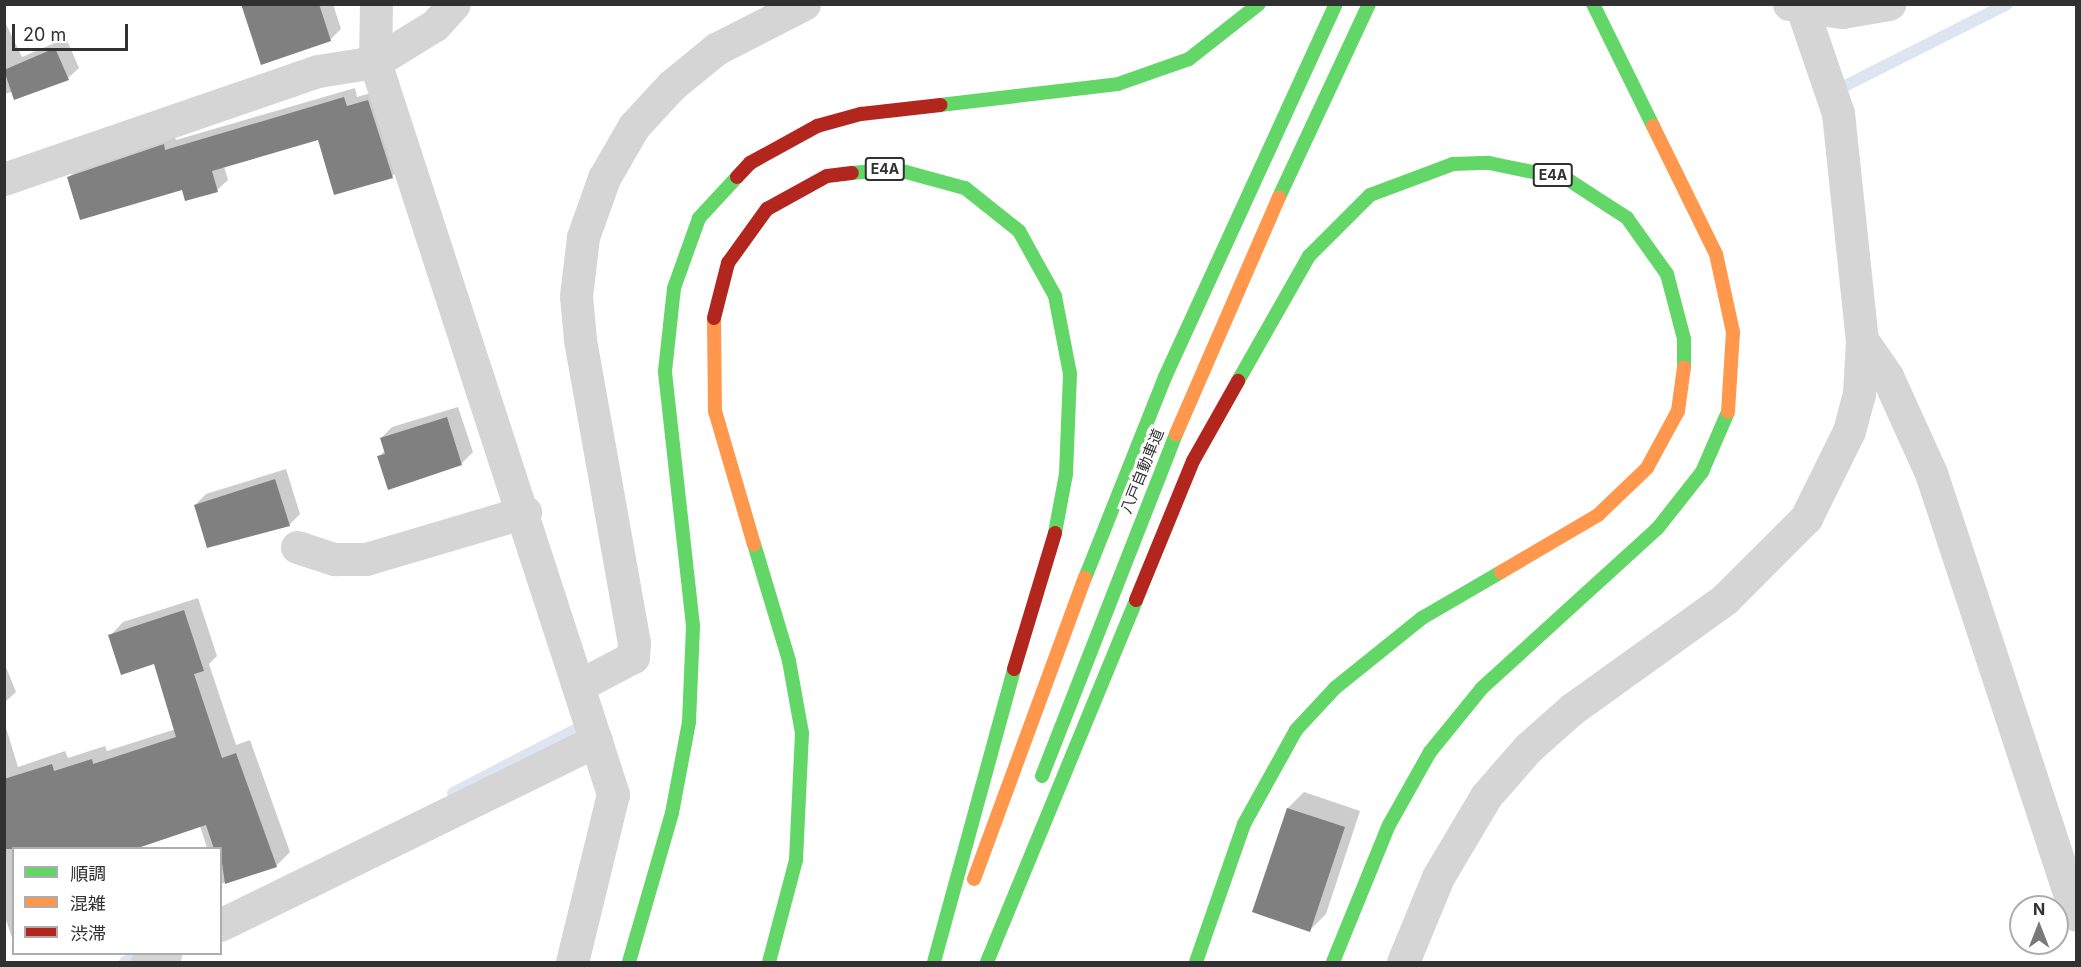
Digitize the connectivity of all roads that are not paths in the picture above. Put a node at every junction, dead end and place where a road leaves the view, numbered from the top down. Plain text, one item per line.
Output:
1 (376, 4) edge
2 (454, 4) edge
3 (804, 4) edge
4 (1259, 4) edge
5 (1336, 4) edge
6 (1369, 4) edge
7 (1593, 4) edge
8 (1889, 4) edge
9 (1796, 6) edge
10 (375, 62) junction
11 (4, 179) edge
12 (1862, 340) junction
13 (525, 512) junction
14 (297, 547) dead end
15 (580, 685) junction
16 (596, 741) junction
17 (1037, 789) dead end
18 (1018, 843) dead end
19 (2076, 915) edge
20 (222, 924) edge
21 (163, 955) edge
22 (147, 963) edge
23 (572, 963) edge
24 (629, 963) edge
25 (769, 963) edge
26 (934, 963) edge
27 (944, 963) edge
28 (976, 963) edge
29 (987, 963) edge
30 (1196, 963) edge
31 (1333, 963) edge
32 (1403, 963) edge

1 - 10 street
2 - 10 street
3 - 15 street
4 - 24 highway
5 - 27 highway, 八戸自動車道
6 - 17 highway, 八戸自動車道
7 - 31 highway
8 - 9 street
9 - 12 street
10 - 11 street
10 - 13 street
12 - 19 street
12 - 32 street
13 - 14 street
13 - 15 street
15 - 16 street
16 - 20 street
16 - 23 street
18 - 28 highway
21 - 22 street
25 - 26 highway, E4A
29 - 30 highway, E4A

